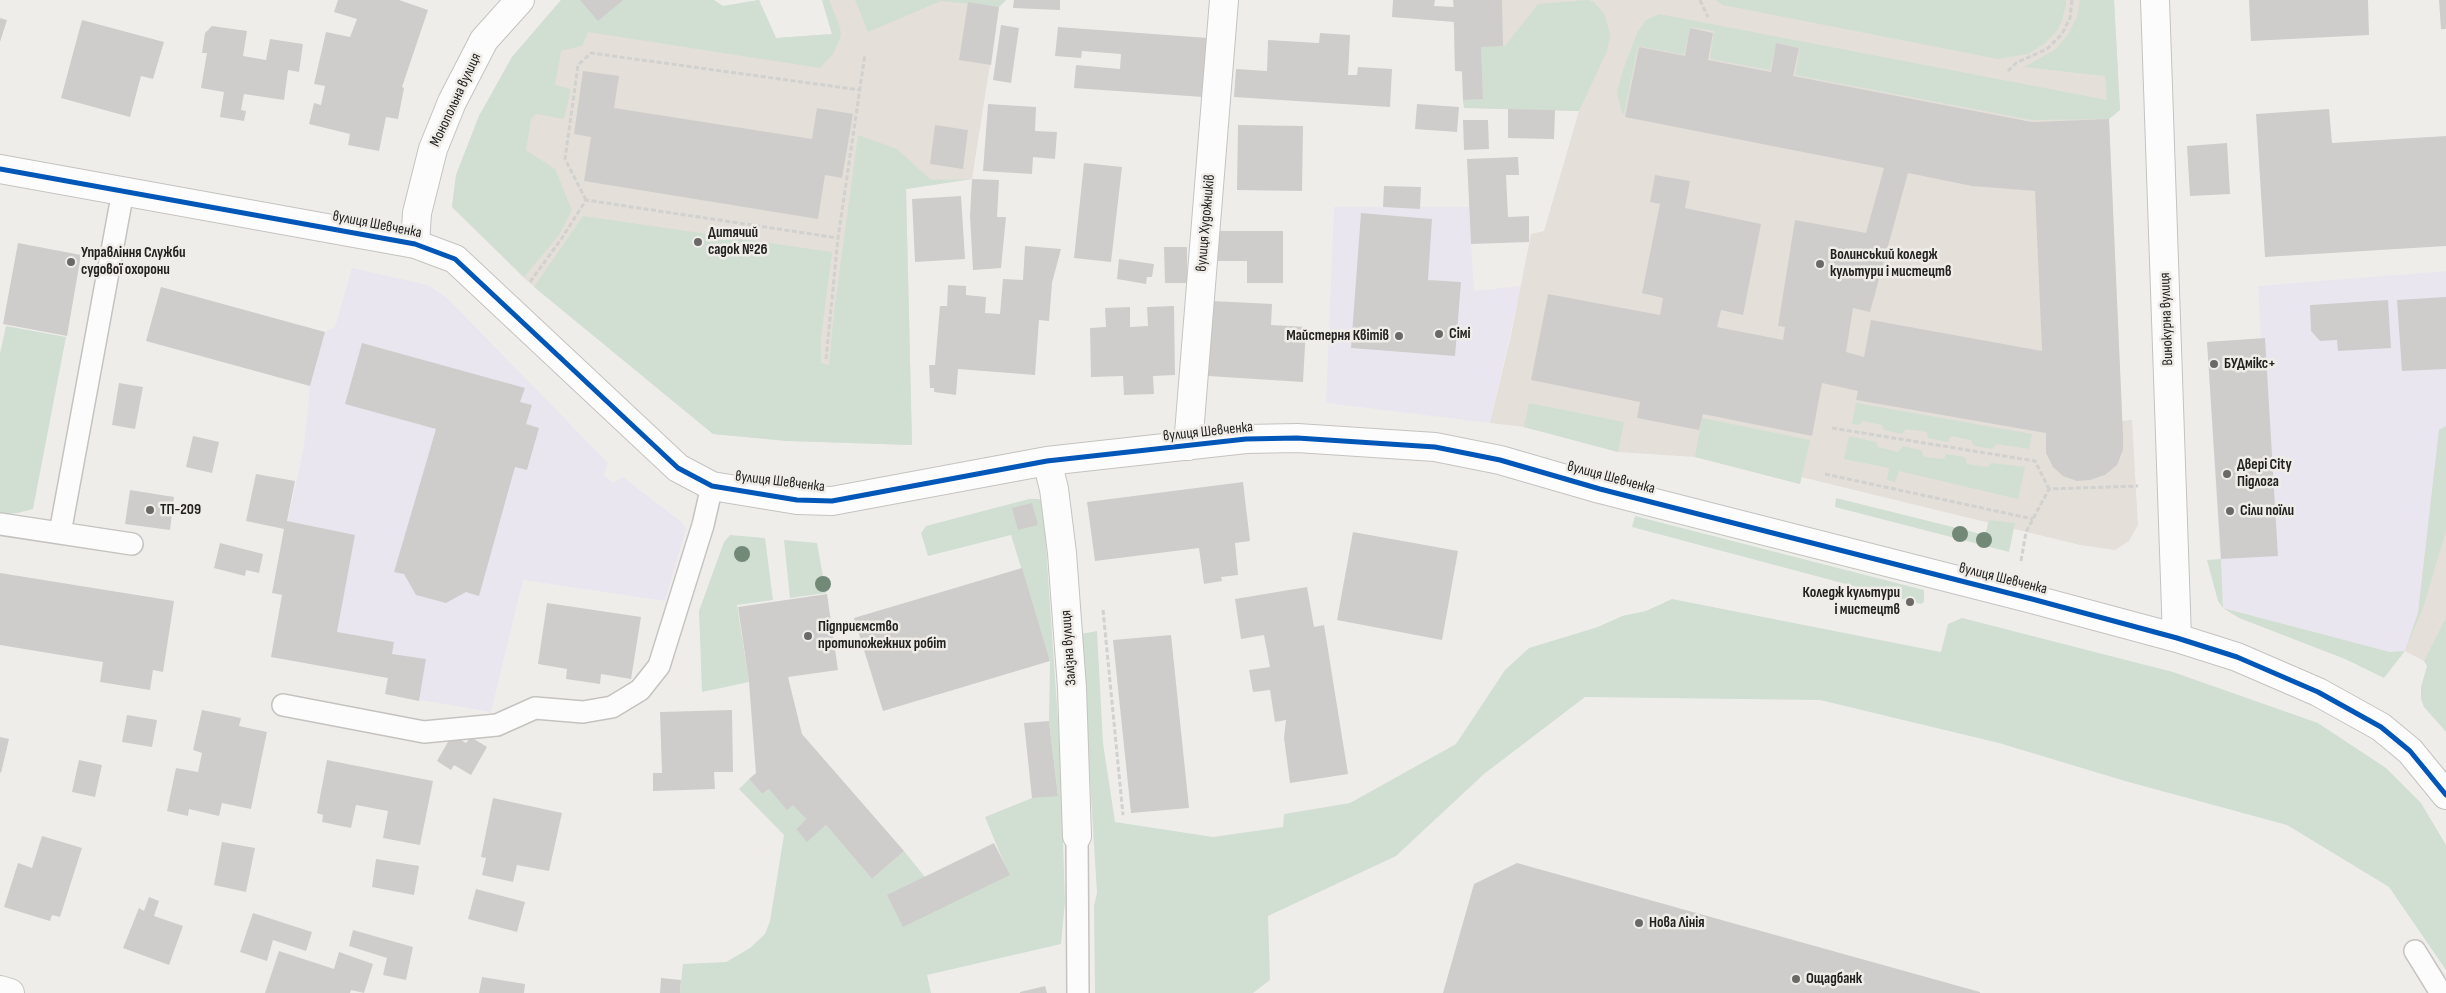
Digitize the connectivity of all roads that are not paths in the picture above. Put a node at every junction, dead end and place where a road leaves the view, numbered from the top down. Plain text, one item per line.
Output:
1 (520, 0) edge
2 (1224, 0) edge
3 (2155, 0) edge
4 (0, 169) edge
5 (123, 191) junction
6 (415, 244) junction
7 (1188, 446) junction
8 (1047, 461) junction
9 (712, 486) junction
10 (0, 524) edge
11 (60, 533) junction
12 (132, 544) dead end
13 (2177, 638) junction
14 (283, 705) dead end
15 (2446, 796) edge
16 (1077, 836) joint
17 (2415, 951) dead end
18 (0, 990) edge
19 (10, 993) edge
20 (1078, 993) edge
21 (2441, 993) edge

1 - 6 street, Монопольна вулиця
2 - 7 street, вулиця Художників
3 - 13 street, Винокурна вулиця
4 - 5 street, вулиця Шевченка
5 - 6 street, вулиця Шевченка
5 - 11 lane
6 - 9 street, вулиця Шевченка
7 - 8 street, вулиця Шевченка
7 - 13 street, вулиця Шевченка
8 - 9 street, вулиця Шевченка
8 - 16 street, Залізна вулиця
9 - 14 lane
10 - 11 lane
11 - 12 lane
13 - 15 street, вулиця Шевченка
16 - 20 lane
17 - 21 lane
18 - 19 street

